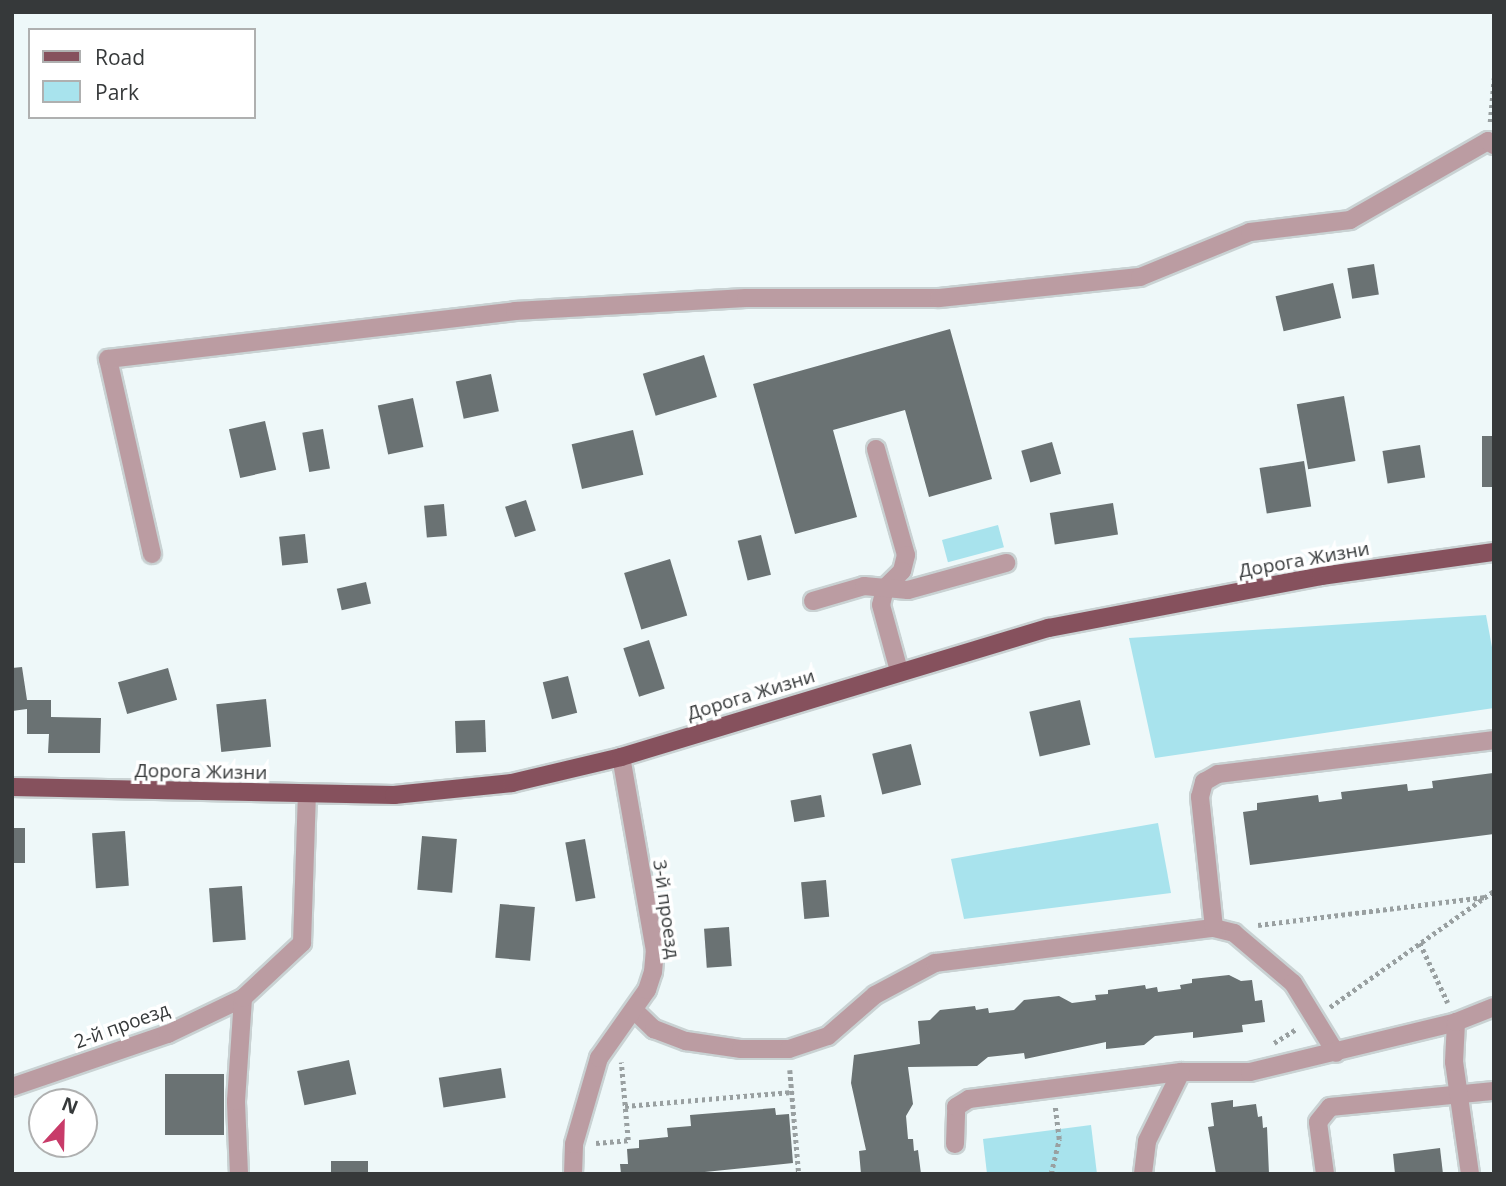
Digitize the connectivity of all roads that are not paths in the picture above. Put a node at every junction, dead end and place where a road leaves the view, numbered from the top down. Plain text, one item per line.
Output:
1 (1491, 143) edge
2 (876, 449) dead end
3 (1494, 552) edge
4 (152, 554) dead end
5 (1006, 563) dead end
6 (885, 588) junction
7 (813, 601) dead end
8 (899, 671) junction
9 (1494, 740) edge
10 (621, 757) junction
11 (12, 787) edge
12 (307, 794) junction
13 (1214, 928) junction
14 (243, 998) junction
15 (1494, 1007) edge
16 (634, 1010) junction
17 (1456, 1022) junction
18 (1336, 1054) junction
19 (1181, 1072) junction
20 (12, 1087) edge
21 (1458, 1091) junction
22 (1494, 1091) edge
23 (955, 1143) dead end
24 (239, 1174) edge
25 (573, 1174) edge
26 (1143, 1174) edge
27 (1325, 1174) edge
28 (1470, 1174) edge

1 - 4 street
2 - 6 street
3 - 8 main road, Дорога Жизни
5 - 6 street
6 - 7 street
6 - 8 street
8 - 10 main road, Дорога Жизни
9 - 13 street
10 - 12 main road, Дорога Жизни
10 - 16 street, 3-й проезд
11 - 12 main road, Дорога Жизни
12 - 14 street
13 - 16 street
13 - 18 street
14 - 20 street, 2-й проезд
14 - 24 street
15 - 17 street
16 - 25 street, 3-й проезд
17 - 18 street
17 - 21 street
18 - 19 street
19 - 23 street
19 - 26 street
21 - 22 street
21 - 27 street
21 - 28 street

